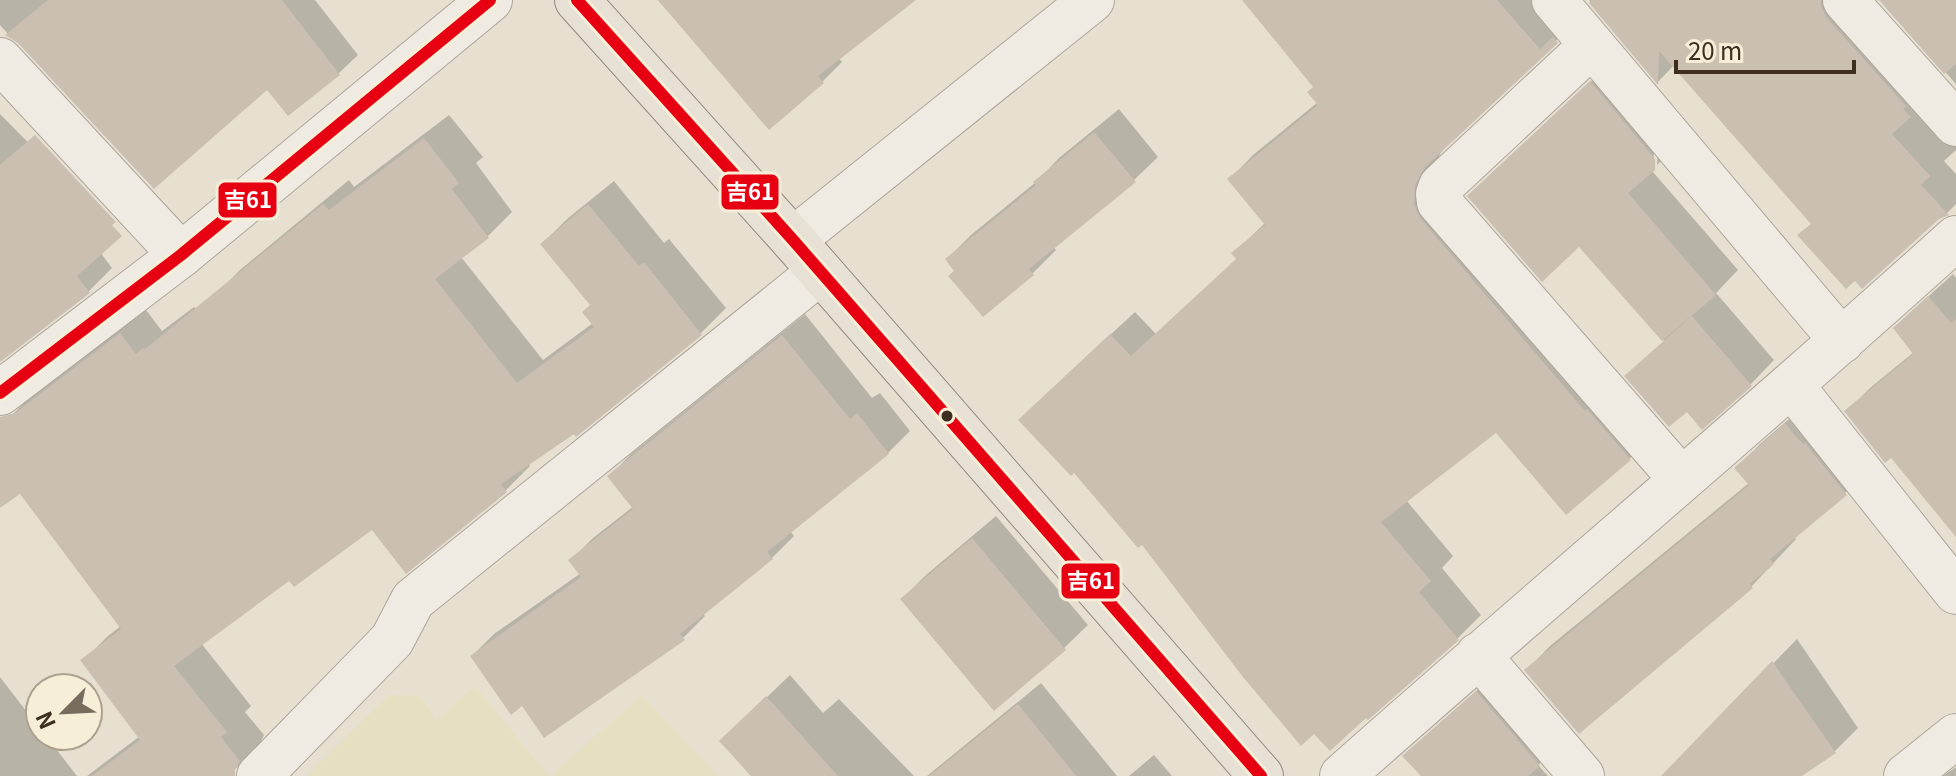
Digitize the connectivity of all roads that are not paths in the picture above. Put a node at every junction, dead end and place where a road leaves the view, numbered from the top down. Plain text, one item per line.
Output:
1 (490, 0) edge
2 (577, 0) edge
3 (1092, 0) edge
4 (1554, 0) edge
5 (1845, 0) edge
6 (1592, 45) junction
7 (0, 60) edge
8 (1956, 124) edge
9 (1956, 238) edge
10 (181, 255) junction
11 (806, 256) junction
12 (1842, 341) junction
13 (1792, 386) junction
14 (0, 393) edge
15 (1681, 479) junction
16 (1956, 592) edge
17 (1478, 655) junction
18 (1956, 736) edge
19 (259, 776) edge
20 (1261, 776) edge
21 (1342, 776) edge
22 (1582, 776) edge
23 (1906, 776) edge

1 - 10 street
2 - 11 main road
3 - 11 street
4 - 6 street
5 - 8 street
6 - 12 street
6 - 15 street
7 - 10 street
9 - 12 street
10 - 14 street
11 - 19 street
11 - 20 main road
12 - 13 street
13 - 15 street
13 - 16 street
15 - 17 street
17 - 21 street
17 - 22 street
18 - 23 street

